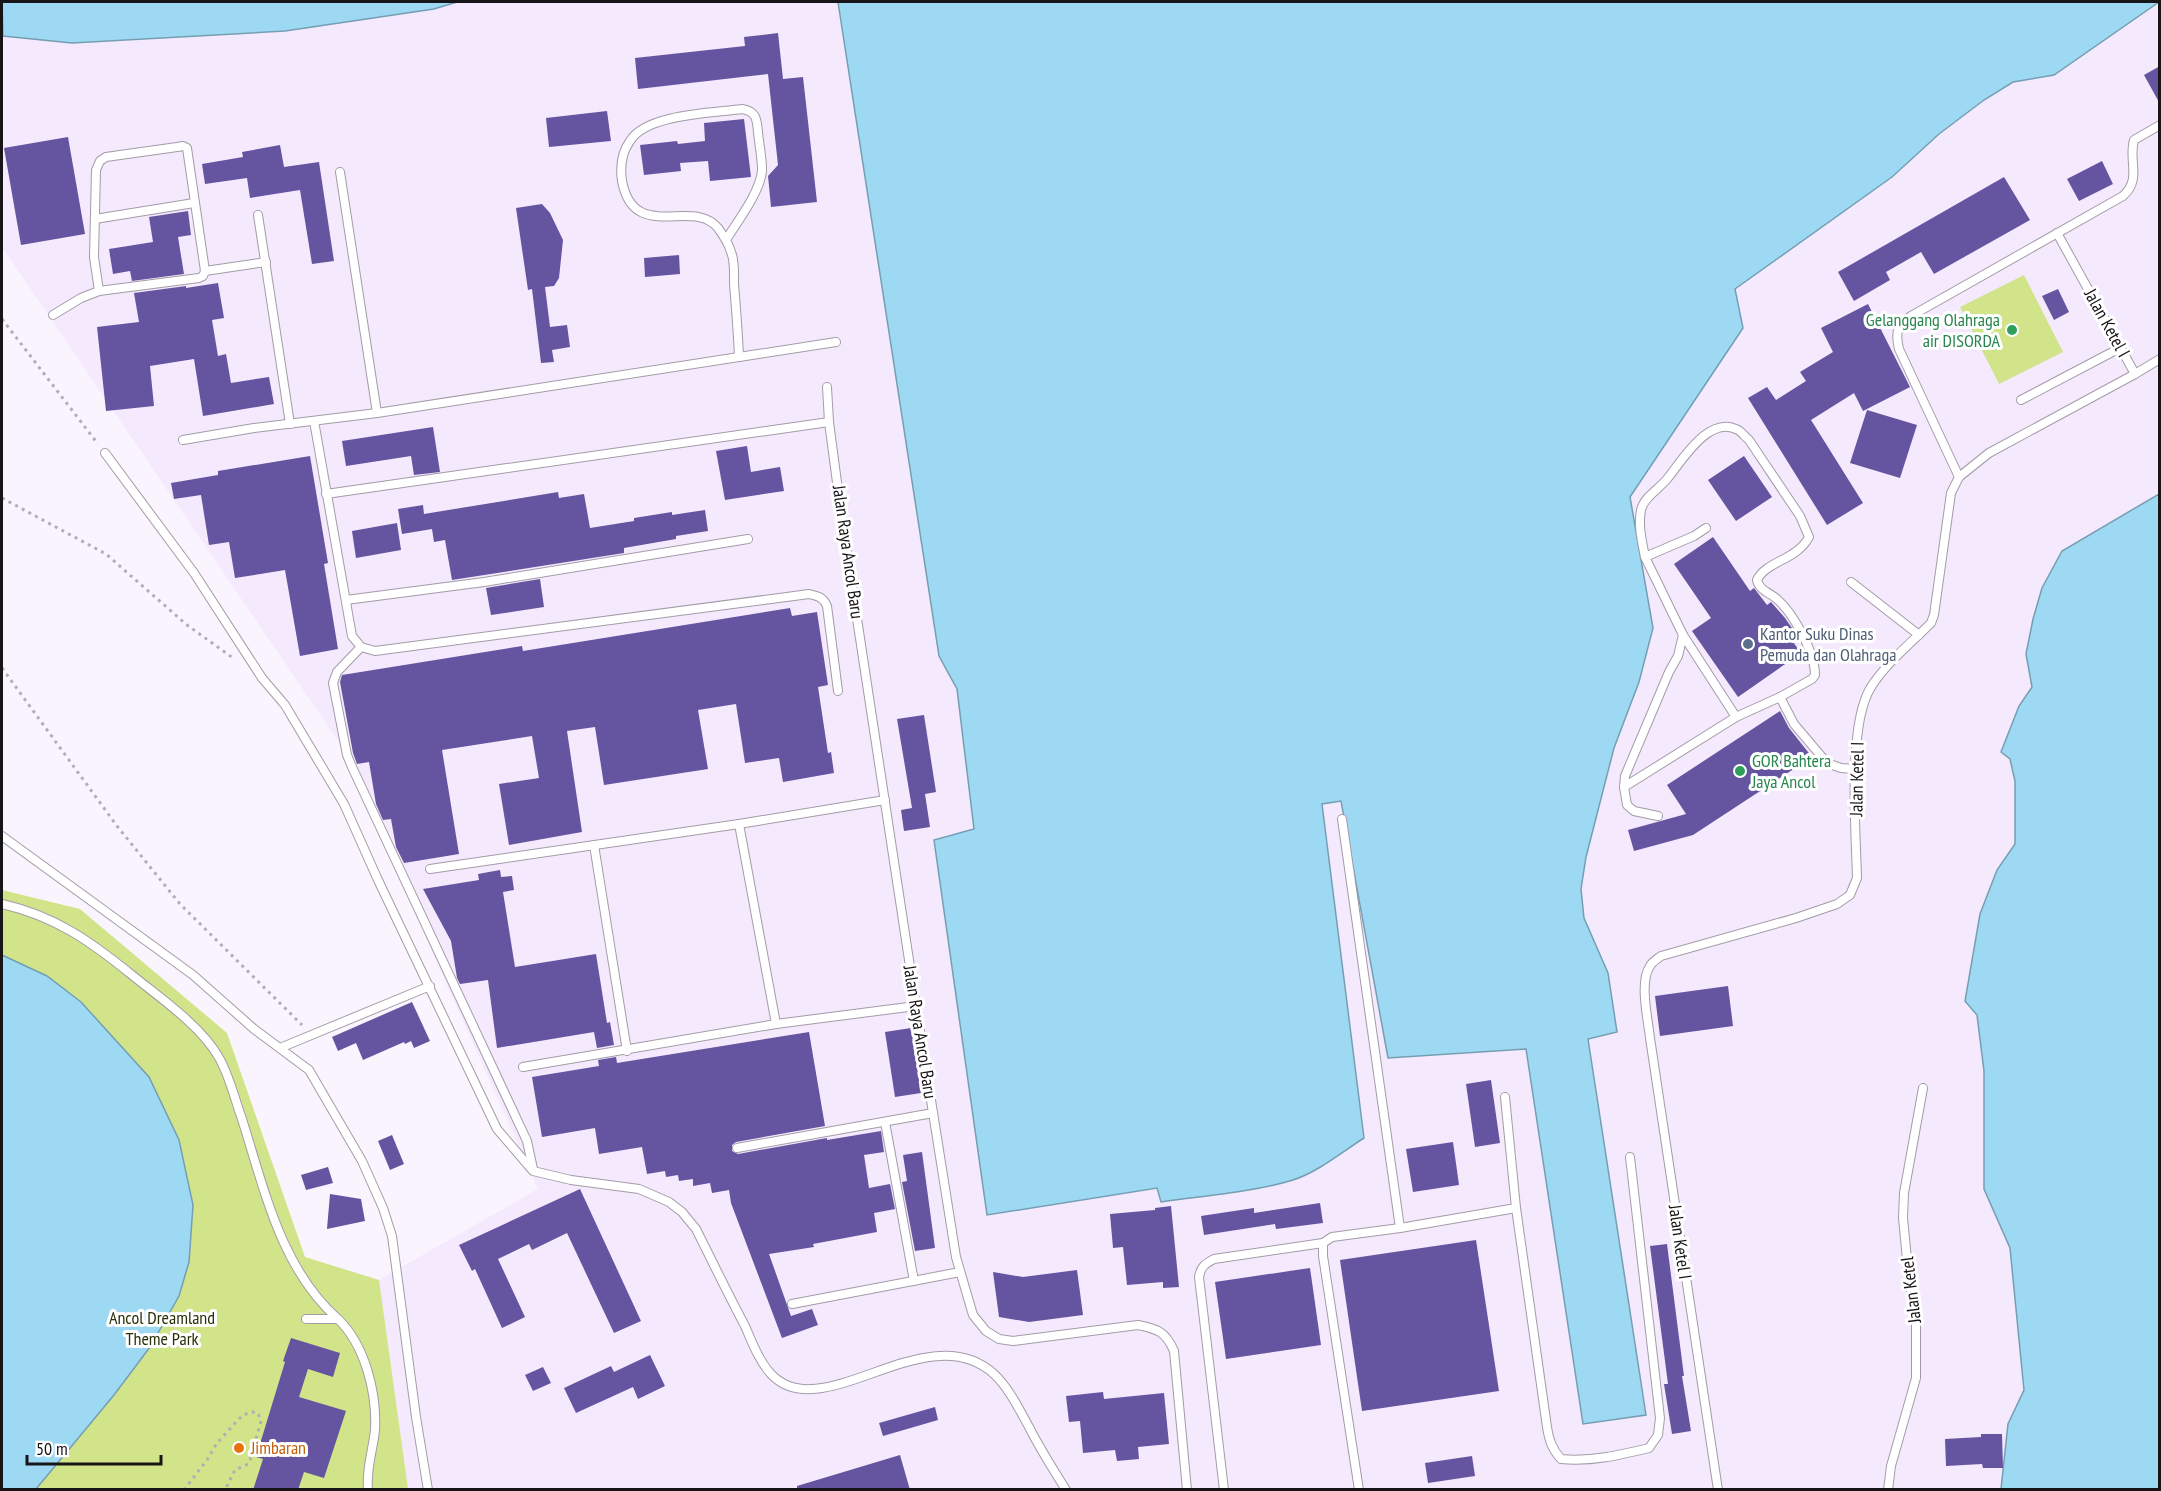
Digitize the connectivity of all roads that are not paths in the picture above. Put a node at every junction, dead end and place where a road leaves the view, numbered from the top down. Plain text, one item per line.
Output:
1 (2160, 124) edge
2 (340, 172) dead end
3 (194, 203) junction
4 (258, 215) dead end
5 (95, 219) junction
6 (2057, 233) junction
7 (726, 240) junction
8 (266, 262) junction
9 (205, 271) junction
10 (99, 291) junction
11 (53, 315) dead end
12 (836, 342) dead end
13 (2120, 348) junction
14 (740, 357) junction
15 (2160, 359) edge
16 (2135, 374) junction
17 (827, 387) dead end
18 (2021, 400) dead end
19 (377, 413) junction
20 (314, 421) junction
21 (829, 422) junction
22 (290, 424) junction
23 (183, 440) dead end
24 (105, 453) road end
25 (1959, 477) junction
26 (326, 494) junction
27 (1706, 528) dead end
28 (748, 539) dead end
29 (1645, 557) junction
30 (1851, 582) dead end
31 (346, 600) junction
32 (1683, 635) junction
33 (1919, 635) junction
34 (361, 647) junction
35 (838, 691) dead end
36 (1780, 697) junction
37 (1736, 717) junction
38 (1855, 769) junction
39 (1624, 786) junction
40 (885, 800) junction
41 (1658, 816) dead end
42 (1342, 819) dead end
43 (739, 824) junction
44 (2, 836) edge
45 (594, 845) junction
46 (430, 869) dead end
47 (2, 904) edge
48 (430, 986) junction
49 (916, 1006) junction
50 (776, 1024) junction
51 (280, 1048) junction
52 (627, 1051) junction
53 (523, 1067) dead end
54 (1923, 1088) dead end
55 (1505, 1097) dead end
56 (933, 1113) junction
57 (885, 1122) junction
58 (737, 1148) dead end
59 (1630, 1156) dead end
60 (533, 1171) junction
61 (1516, 1208) junction
62 (1400, 1228) junction
63 (1323, 1243) junction
64 (960, 1272) junction
65 (914, 1281) junction
66 (792, 1304) dead end
67 (306, 1319) dead end
68 (338, 1319) junction
69 (368, 1490) edge
70 (428, 1490) edge
71 (1066, 1490) edge
72 (1187, 1490) edge
73 (1224, 1490) edge
74 (1359, 1490) edge
75 (1718, 1490) edge
76 (1888, 1490) edge

1 - 6 lane
2 - 19 lane
3 - 5 lane
3 - 5 lane
3 - 9 lane
4 - 8 lane
5 - 10 lane
6 - 13 lane, Jalan Ketel I
6 - 25 lane
7 - 7 lane
7 - 14 lane
8 - 9 lane
8 - 22 lane
9 - 10 lane
10 - 11 lane
12 - 14 lane
13 - 16 lane, Jalan Ketel I
13 - 18 lane
14 - 19 lane
15 - 16 lane
16 - 25 lane, Jalan Ketel I
17 - 21 lane, Jalan Raya Ancol Baru
19 - 20 lane
20 - 22 lane
20 - 26 lane
21 - 26 lane
21 - 40 lane, Jalan Raya Ancol Baru
22 - 23 lane
24 - 48 lane
25 - 33 lane, Jalan Ketel I
26 - 31 lane
27 - 29 lane
28 - 31 lane
29 - 32 lane
29 - 36 lane
30 - 33 lane
31 - 34 lane
32 - 37 lane
32 - 39 lane
33 - 38 lane, Jalan Ketel I
34 - 35 lane
34 - 60 lane
36 - 37 lane
36 - 38 lane
37 - 39 lane
38 - 75 lane, Jalan Ketel I
39 - 41 lane
40 - 43 lane
40 - 49 lane, Jalan Raya Ancol Baru
42 - 62 lane
43 - 45 lane
43 - 50 lane
44 - 51 lane
45 - 46 lane
45 - 52 lane
47 - 68 lane
48 - 51 lane
48 - 60 lane
49 - 50 lane
49 - 56 lane, Jalan Raya Ancol Baru
50 - 52 lane
51 - 70 lane
52 - 53 lane
54 - 76 lane, Jalan Ketel
55 - 61 lane
56 - 57 lane
56 - 64 lane, Jalan Raya Ancol Baru
57 - 58 lane
57 - 65 lane
59 - 61 lane
60 - 71 lane
61 - 62 lane
62 - 63 lane
63 - 73 lane
63 - 74 lane
64 - 65 lane
64 - 72 lane, Jalan Raya Ancol Baru
65 - 66 lane
67 - 68 lane
68 - 69 lane

